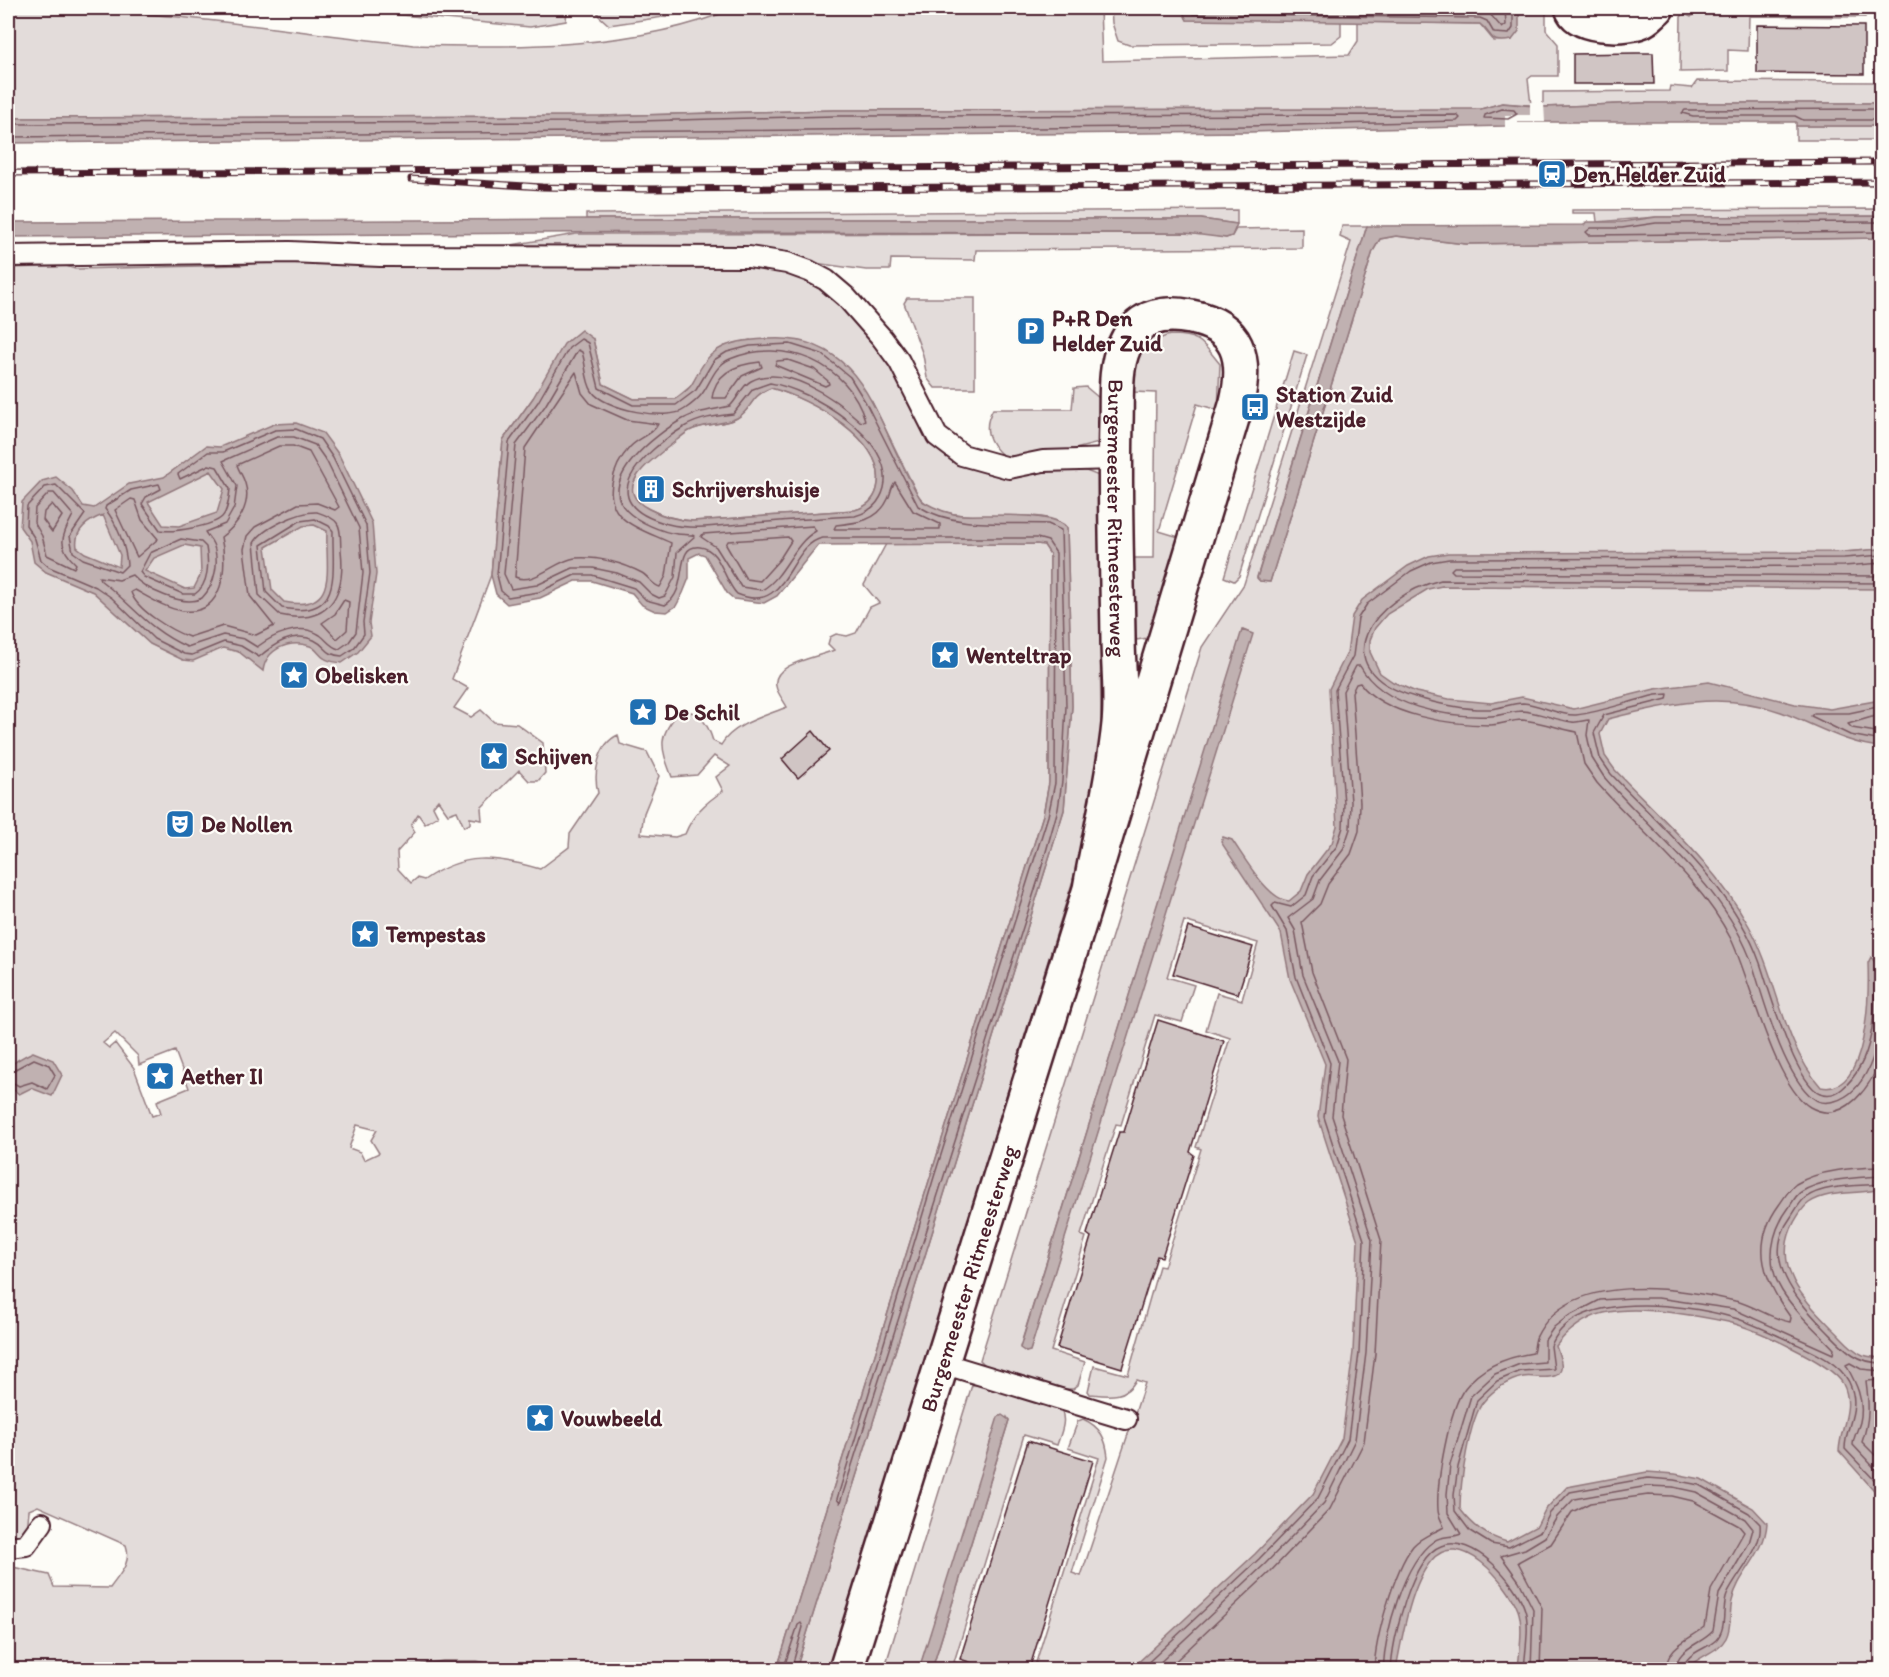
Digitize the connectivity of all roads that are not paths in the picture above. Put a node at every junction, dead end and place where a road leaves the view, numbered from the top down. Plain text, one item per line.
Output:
1 (1572, 8) edge
2 (1657, 8) edge
3 (8, 256) edge
4 (1115, 459) junction
5 (1090, 889) junction
6 (942, 1363) junction
7 (1126, 1419) dead end
8 (42, 1523) dead end
9 (8, 1547) edge
10 (846, 1670) edge

1 - 2 street
3 - 4 lane
4 - 5 street, Burgemeester Ritmeesterweg
4 - 5 street, Burgemeester Ritmeesterweg
5 - 6 street, Burgemeester Ritmeesterweg
6 - 7 lane
6 - 10 street, Burgemeester Ritmeesterweg
8 - 9 lane

